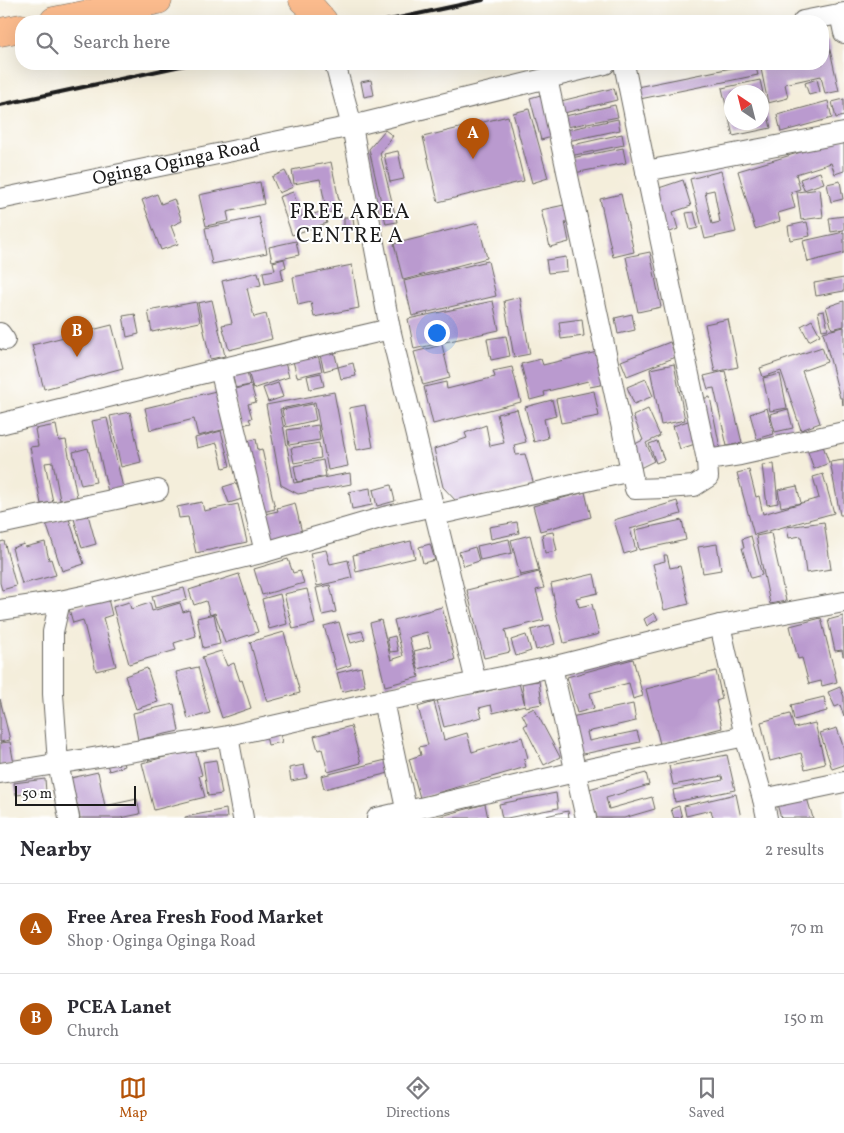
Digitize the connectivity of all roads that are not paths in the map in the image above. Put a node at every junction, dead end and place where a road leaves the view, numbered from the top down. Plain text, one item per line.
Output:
1 (158, 0) edge
2 (303, 0) edge
3 (335, 0) edge
4 (842, 13) edge
5 (84, 15) edge
6 (318, 15) edge
7 (326, 15) edge
8 (829, 16) edge
9 (15, 29) edge
10 (0, 32) edge
11 (844, 33) edge
12 (337, 70) edge
13 (580, 70) edge
14 (625, 70) edge
15 (547, 78) junction
16 (352, 126) junction
17 (844, 134) edge
18 (646, 171) junction
19 (0, 199) edge
20 (390, 330) junction
21 (220, 369) junction
22 (0, 424) edge
23 (844, 432) edge
24 (707, 460) junction
25 (631, 471) junction
26 (158, 490) dead end
27 (435, 510) junction
28 (0, 524) edge
29 (265, 552) junction
30 (60, 601) junction
31 (844, 602) edge
32 (0, 610) edge
33 (720, 625) junction
34 (552, 667) junction
35 (476, 682) junction
36 (383, 701) junction
37 (228, 736) junction
38 (745, 736) junction
39 (58, 763) junction
40 (575, 772) junction
41 (0, 773) edge
42 (844, 782) edge
43 (765, 809) edge
44 (407, 815) edge
45 (69, 818) edge
46 (243, 818) edge
47 (377, 818) edge
48 (586, 818) edge

1 - 5 highway
2 - 6 highway
3 - 7 highway
4 - 8 street
4 - 11 street
9 - 10 highway
12 - 16 street
13 - 15 street, Oginga Oginga Road
14 - 18 street
15 - 16 street, Oginga Oginga Road
15 - 25 street
16 - 19 street, Oginga Oginga Road
16 - 20 street
17 - 18 street
18 - 24 street
20 - 21 street
20 - 27 street
21 - 22 street
21 - 29 street
23 - 24 street
24 - 25 street
25 - 27 street
26 - 28 street
27 - 29 street
27 - 35 street
29 - 30 street
30 - 32 street
30 - 39 street
31 - 33 street
33 - 34 street
33 - 38 street
34 - 35 street
34 - 40 street
35 - 36 street
36 - 37 street
36 - 44 street
37 - 39 street
37 - 46 street
38 - 40 street
38 - 43 street
39 - 41 street
39 - 45 street
40 - 44 street
40 - 48 street
42 - 43 street
44 - 47 street

